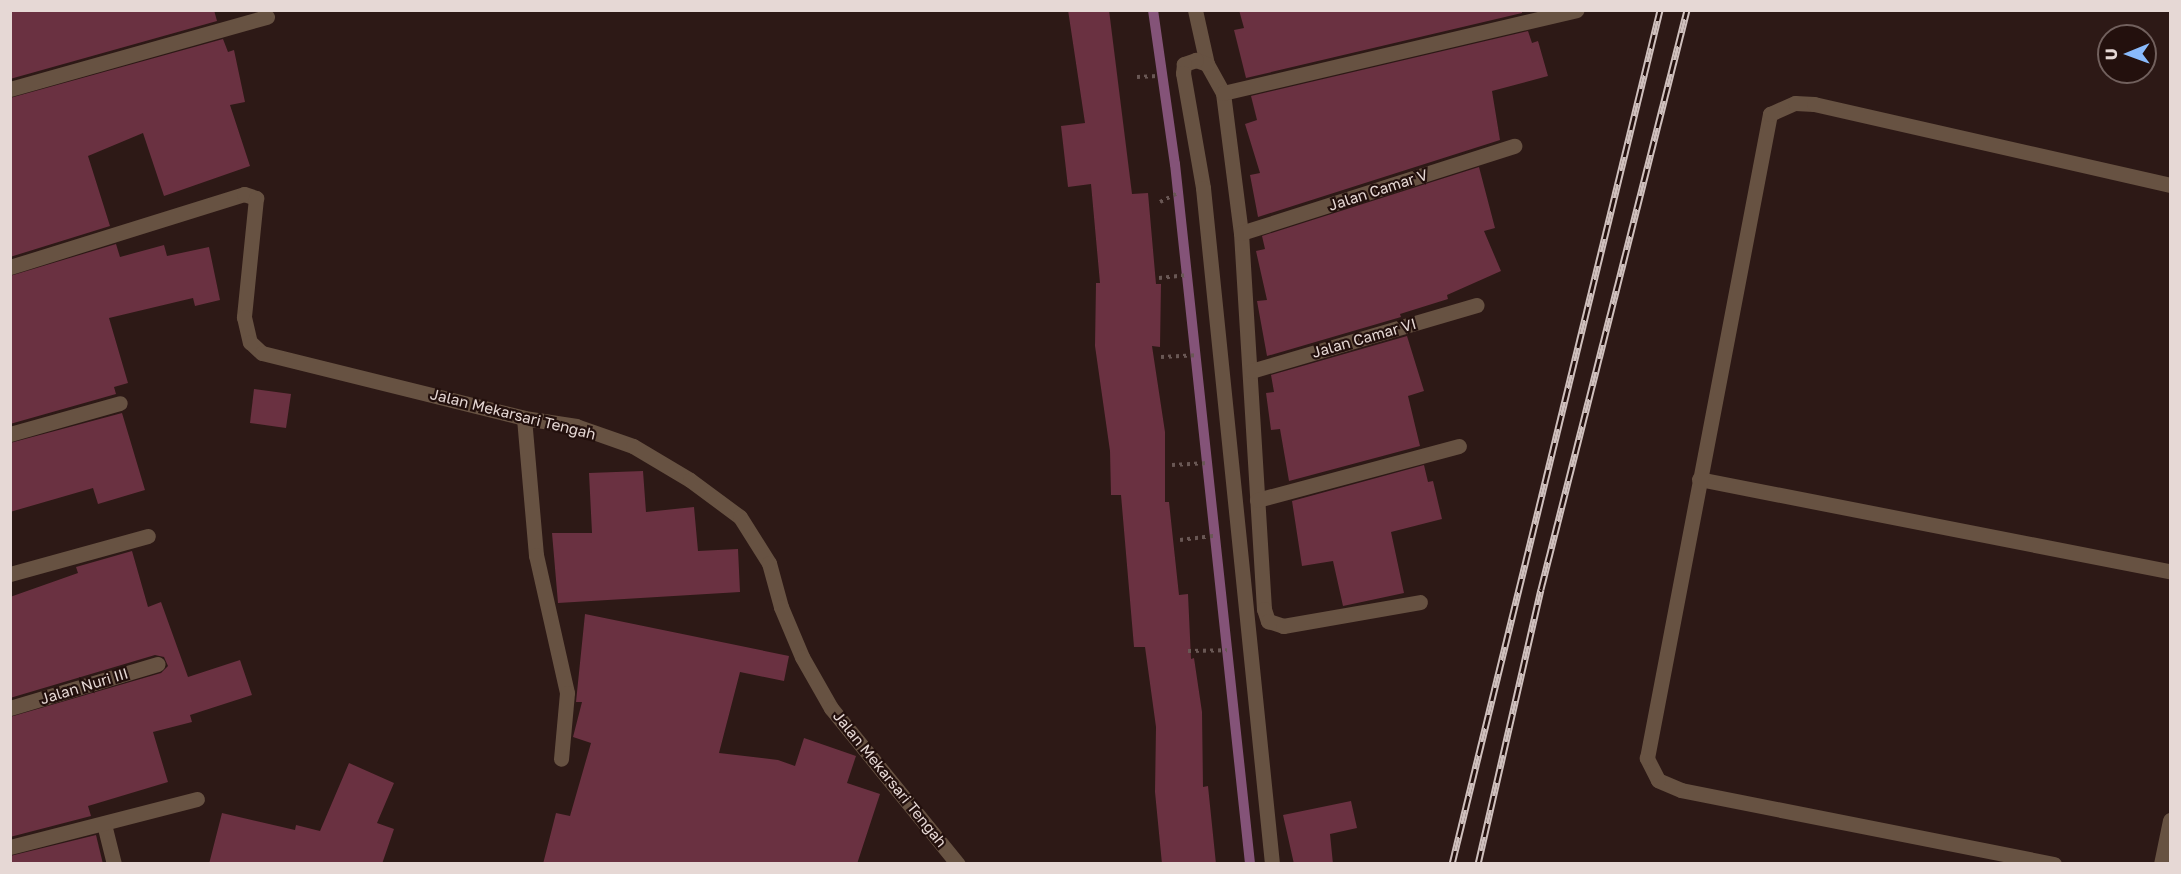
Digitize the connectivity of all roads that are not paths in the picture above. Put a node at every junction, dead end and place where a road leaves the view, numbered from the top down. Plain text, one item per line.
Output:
1 (1195, 10) edge
2 (1576, 10) edge
3 (267, 17) dead end
4 (1207, 64) junction
5 (10, 89) edge
6 (1223, 93) junction
7 (1514, 146) dead end
8 (2170, 185) edge
9 (1241, 233) junction
10 (10, 267) edge
11 (1477, 306) dead end
12 (1251, 372) junction
13 (120, 403) dead end
14 (524, 418) junction
15 (10, 434) edge
16 (1459, 446) dead end
17 (1699, 479) junction
18 (1257, 500) junction
19 (148, 536) dead end
20 (2170, 571) edge
21 (10, 574) edge
22 (1420, 602) dead end
23 (158, 664) dead end
24 (10, 708) edge
25 (561, 759) dead end
26 (197, 800) dead end
27 (2170, 820) edge
28 (104, 824) junction
29 (10, 847) edge
30 (114, 864) edge
31 (958, 864) edge
32 (1272, 864) edge
33 (2054, 864) edge
34 (2161, 864) edge

1 - 4 street
2 - 6 street
3 - 5 street
4 - 6 street
4 - 32 street
6 - 9 street
7 - 9 street, Jalan Camar V
8 - 17 street
9 - 12 street
10 - 14 street, Jalan Mekarsari Tengah
11 - 12 street, Jalan Camar VI
12 - 18 street
13 - 15 street
14 - 25 street
14 - 31 street, Jalan Mekarsari Tengah
16 - 18 street
17 - 20 street
17 - 33 street
18 - 22 street
19 - 21 street
23 - 24 street, Jalan Nuri III
26 - 28 street
27 - 34 street
28 - 29 street
28 - 30 street

